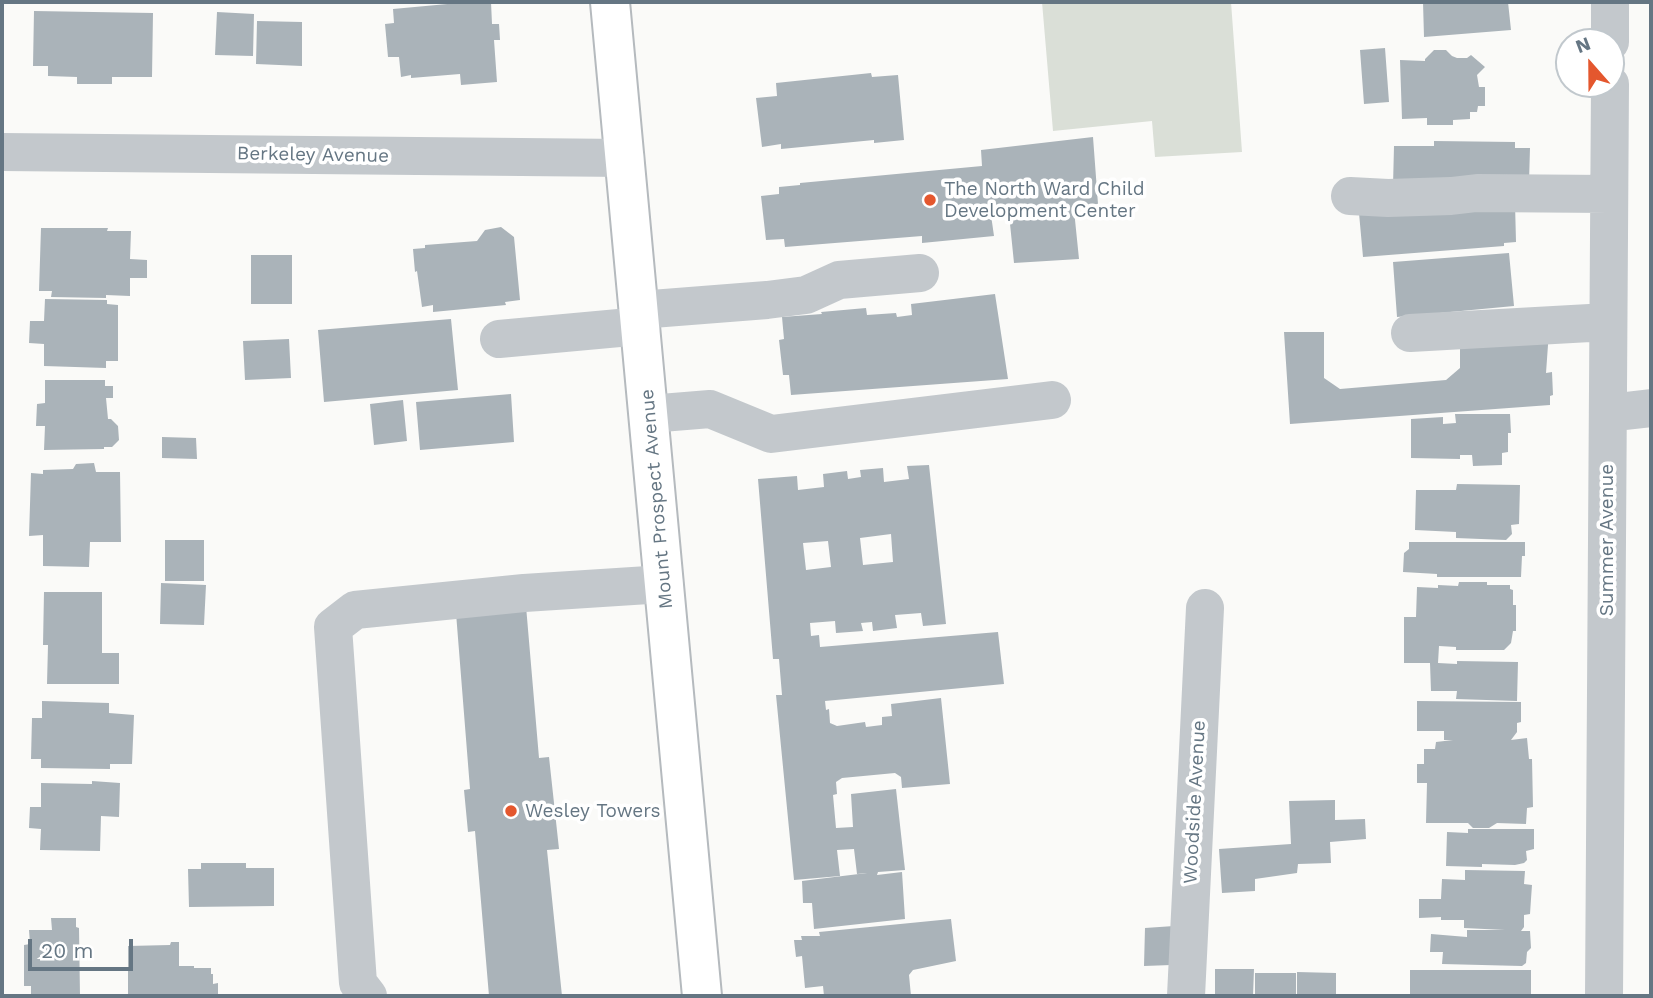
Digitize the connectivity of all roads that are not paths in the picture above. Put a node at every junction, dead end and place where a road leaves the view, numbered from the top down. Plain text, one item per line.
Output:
1 (610, 2) edge
2 (1610, 2) edge
3 (1610, 28) edge
4 (1610, 98) edge
5 (2, 152) edge
6 (625, 158) junction
7 (1609, 194) junction
8 (1350, 196) dead end
9 (920, 273) dead end
10 (640, 318) junction
11 (1608, 322) junction
12 (1410, 333) dead end
13 (499, 339) dead end
14 (1052, 400) dead end
15 (1651, 408) edge
16 (1608, 413) junction
17 (649, 414) junction
18 (664, 584) junction
19 (1205, 608) dead end
20 (368, 996) edge
21 (702, 996) edge
22 (1186, 996) edge
23 (1604, 996) edge

1 - 6 main road, Mount Prospect Avenue
2 - 3 street
4 - 7 street, Summer Avenue
5 - 6 street, Berkeley Avenue
6 - 10 main road, Mount Prospect Avenue
7 - 8 street
7 - 11 street, Summer Avenue
9 - 10 street
10 - 13 street
10 - 17 main road, Mount Prospect Avenue
11 - 12 street
11 - 16 street, Summer Avenue
14 - 17 street
15 - 16 street
16 - 23 street, Summer Avenue
17 - 18 main road, Mount Prospect Avenue
18 - 20 street
18 - 21 main road, Mount Prospect Avenue
19 - 22 street, Woodside Avenue

